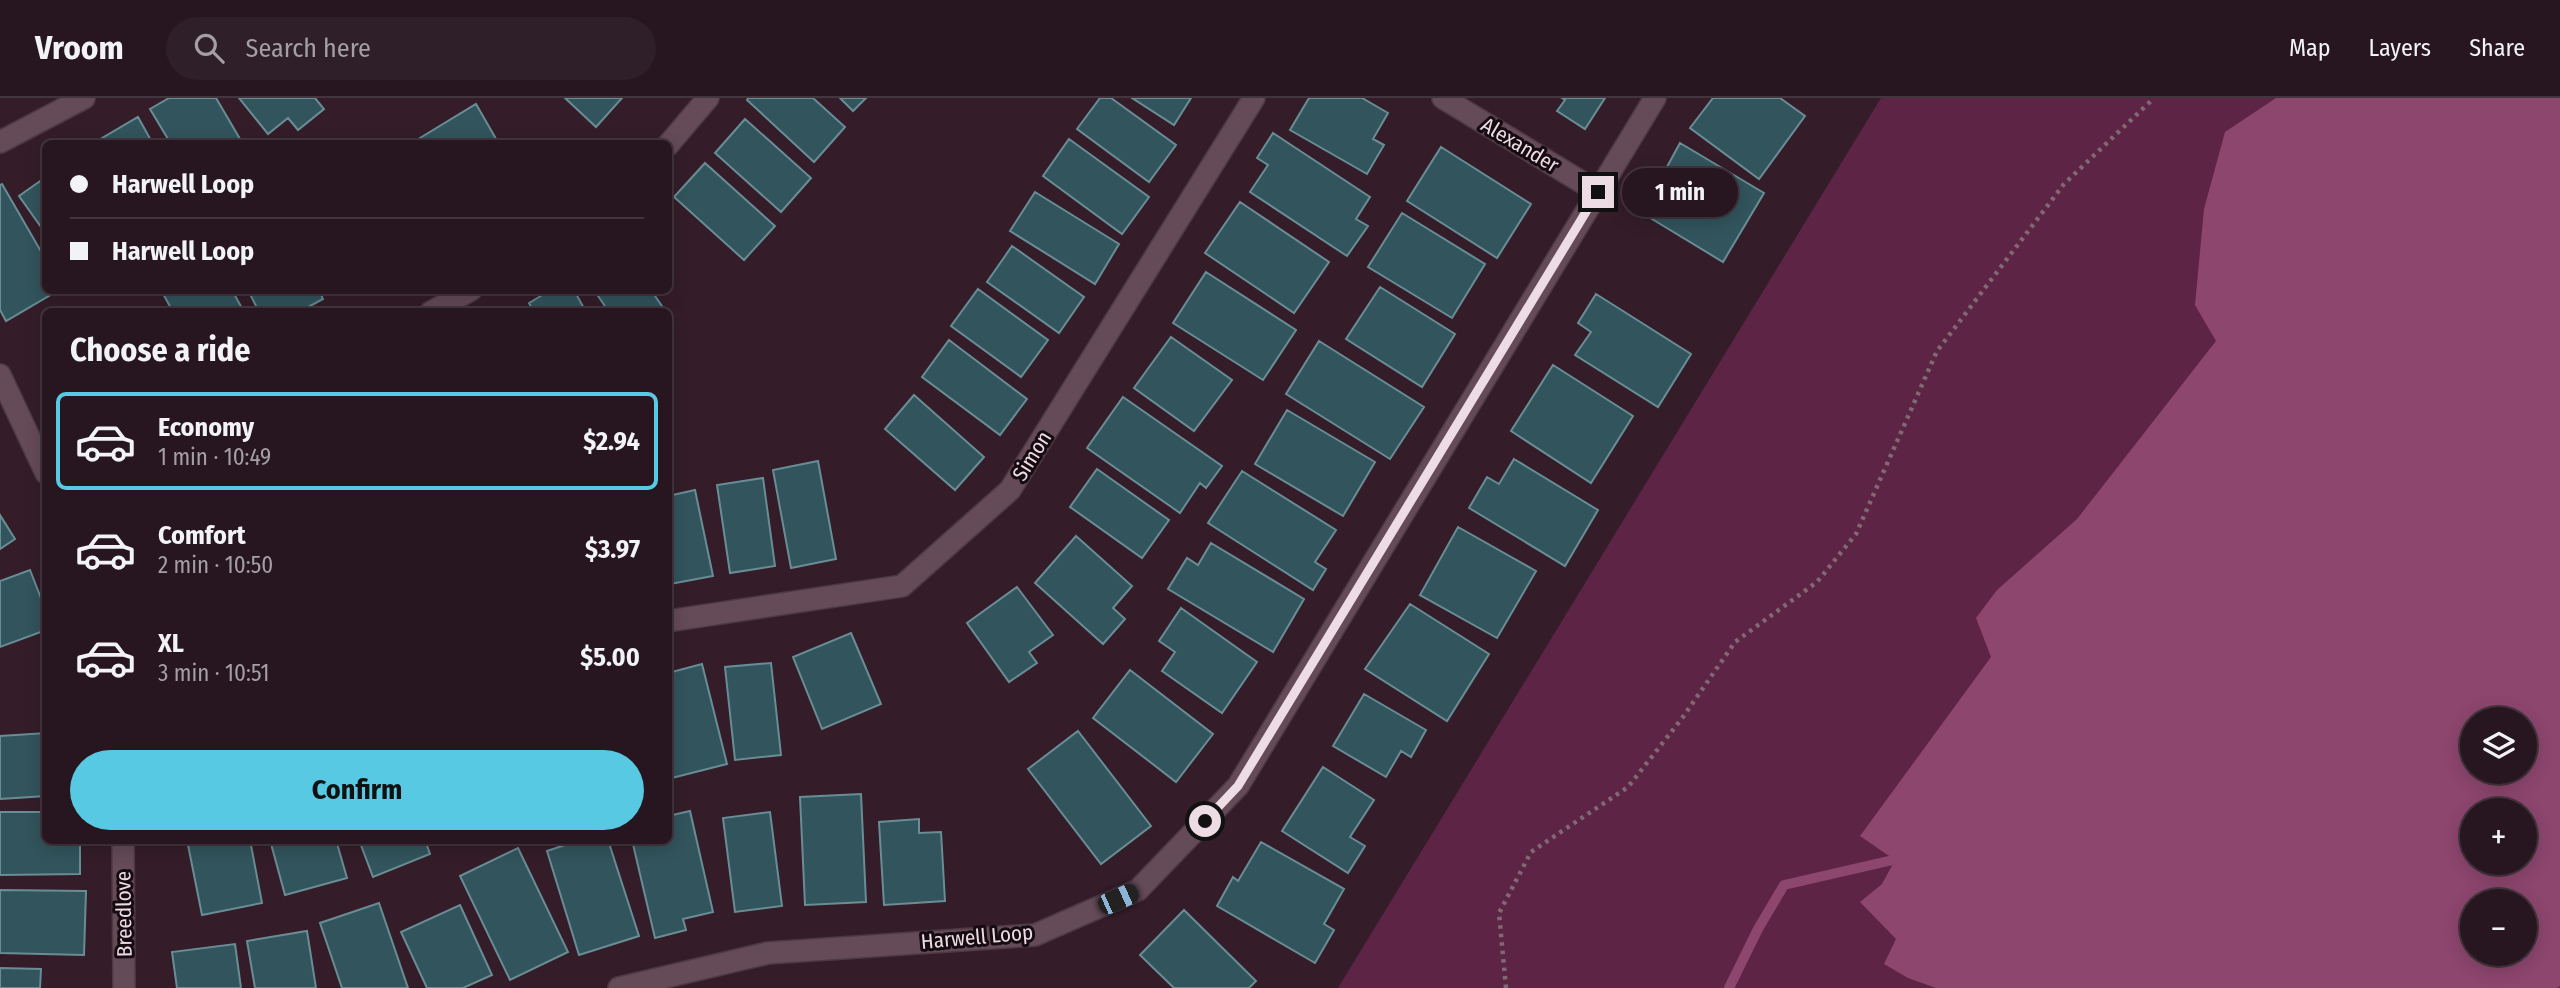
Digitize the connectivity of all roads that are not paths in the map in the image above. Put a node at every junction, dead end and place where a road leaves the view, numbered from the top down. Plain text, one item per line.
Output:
1 (84, 98) edge
2 (708, 98) edge
3 (1255, 98) edge
4 (1443, 98) edge
5 (1655, 98) edge
6 (672, 140) edge
7 (0, 142) edge
8 (1598, 192) junction
9 (464, 294) edge
10 (438, 308) edge
11 (0, 375) edge
12 (42, 464) edge
13 (672, 620) edge
14 (123, 844) edge
15 (124, 988) edge
16 (620, 988) edge

1 - 7 street
2 - 6 street
3 - 13 street, Simon
4 - 8 street, Alexander
5 - 8 street, Harwell Loop
8 - 16 street, Harwell Loop
9 - 10 street
11 - 12 street
14 - 15 street, Breedlove

